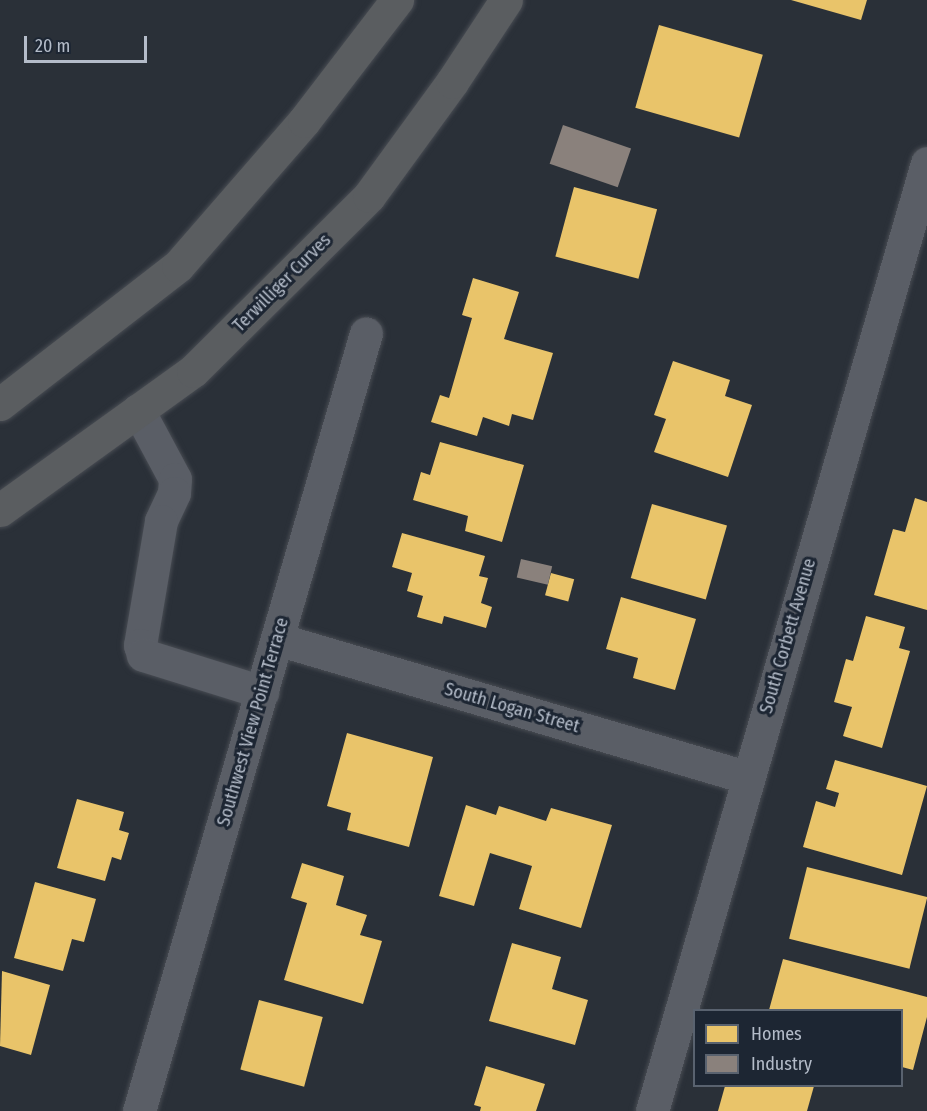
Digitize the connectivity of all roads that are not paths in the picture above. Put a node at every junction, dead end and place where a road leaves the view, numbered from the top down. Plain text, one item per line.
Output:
1 (397, 0) edge
2 (506, 0) edge
3 (927, 163) edge
4 (366, 333) dead end
5 (0, 404) edge
6 (138, 410) junction
7 (0, 510) edge
8 (278, 639) junction
9 (262, 692) junction
10 (747, 777) junction
11 (139, 1111) edge
12 (652, 1111) edge

1 - 5 highway
2 - 6 highway, Terwilliger Curves
3 - 10 street, South Corbett Avenue
4 - 8 street, Southwest View Point Terrace
6 - 7 highway, Terwilliger Curves
6 - 9 street
8 - 9 street, Southwest View Point Terrace
8 - 10 street, South Logan Street
9 - 11 street, Southwest View Point Terrace
10 - 12 street, South Corbett Avenue

